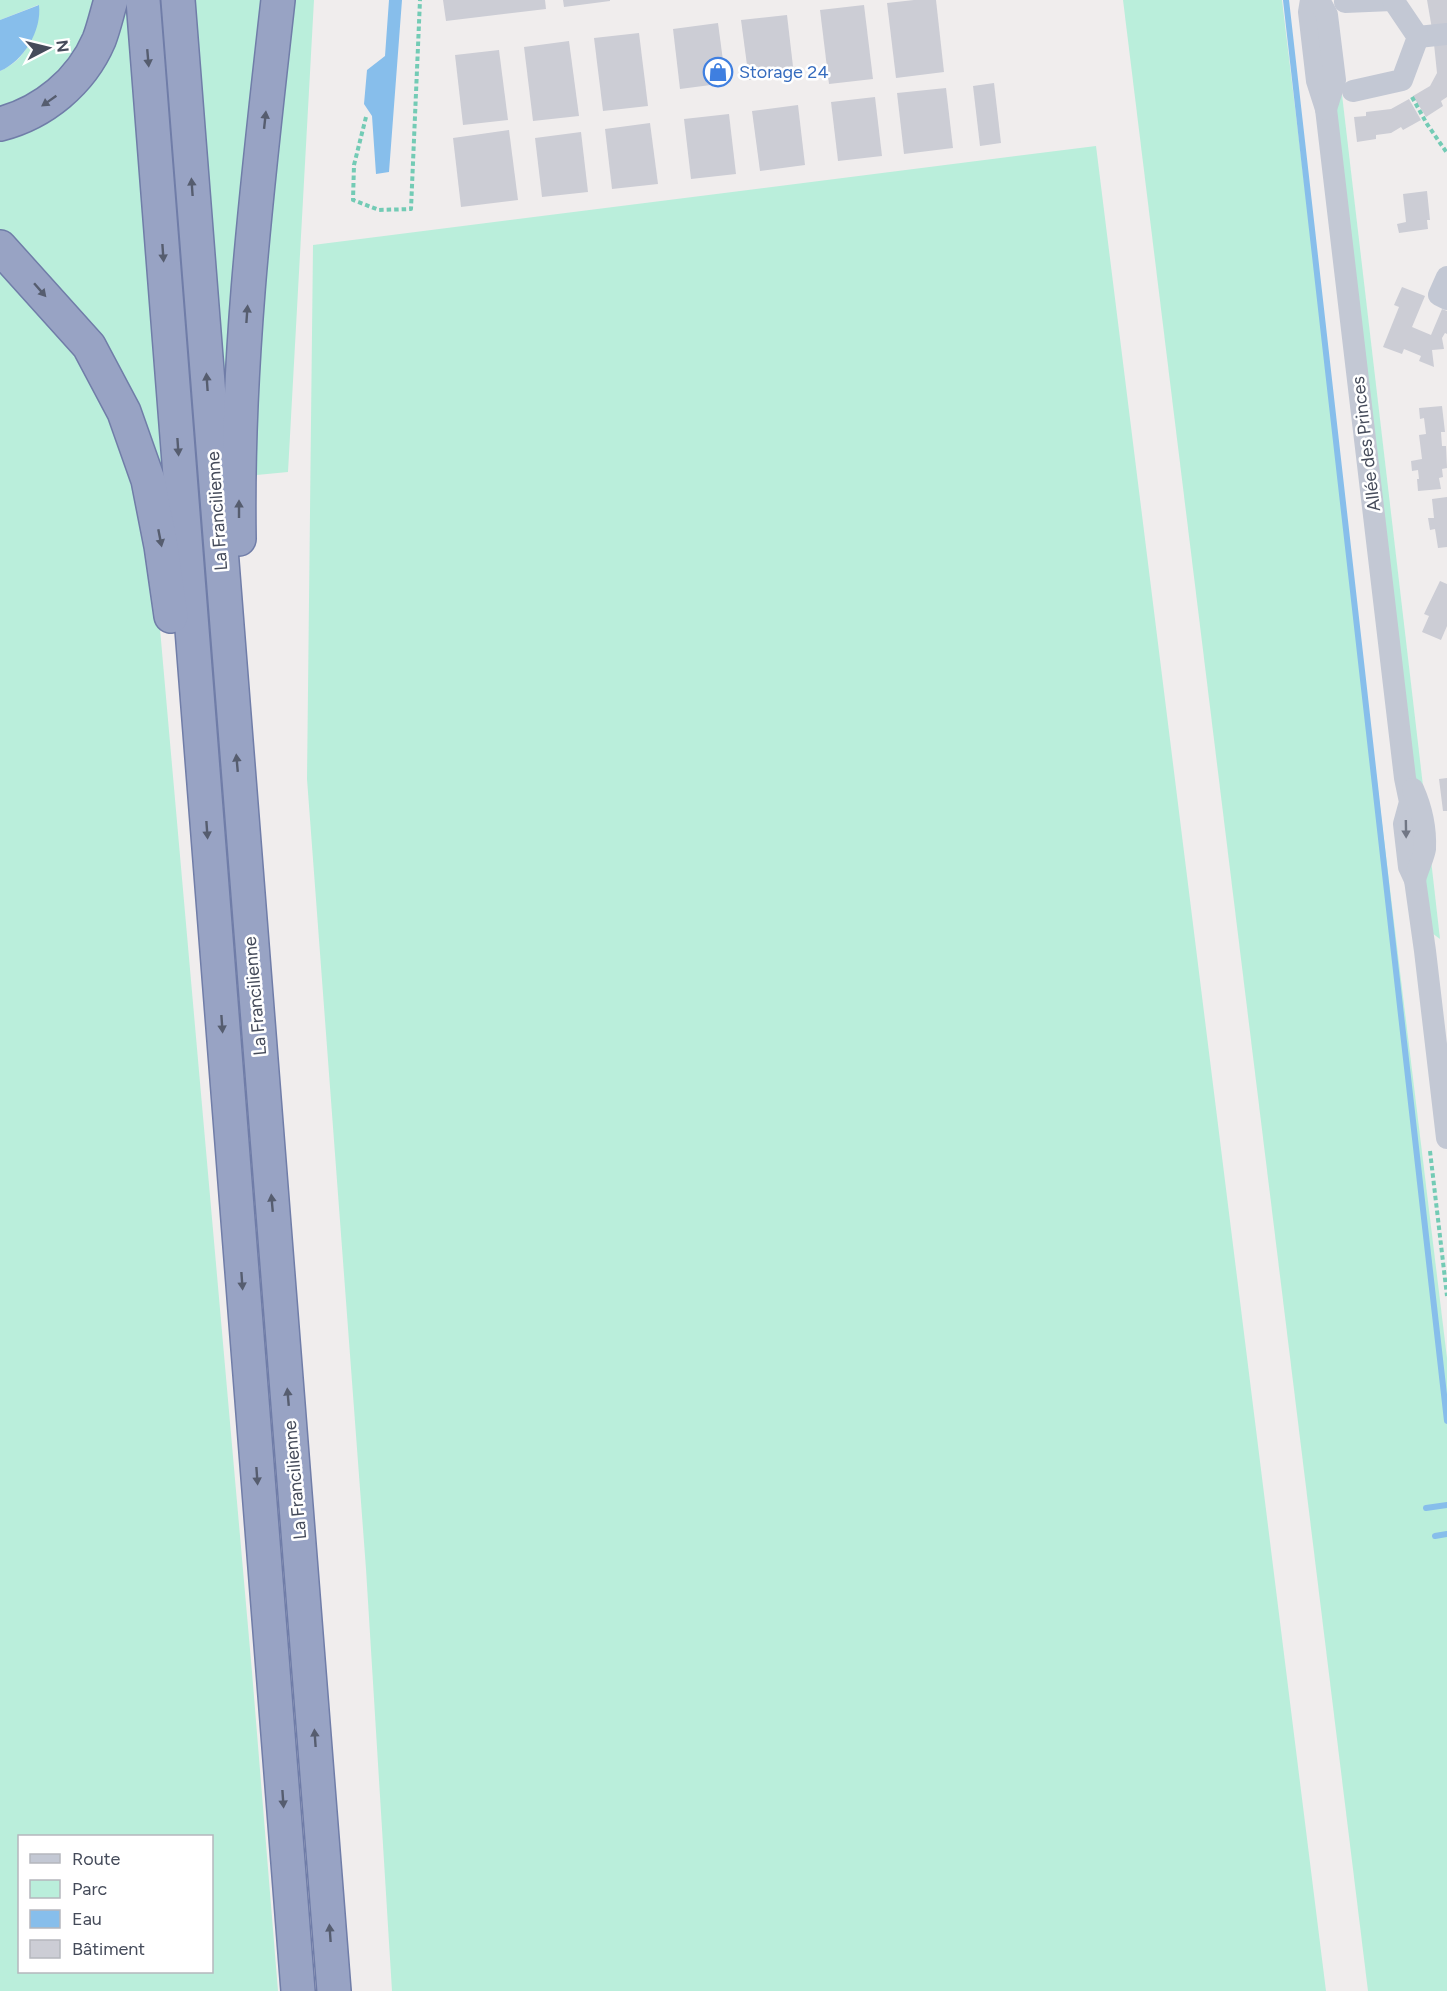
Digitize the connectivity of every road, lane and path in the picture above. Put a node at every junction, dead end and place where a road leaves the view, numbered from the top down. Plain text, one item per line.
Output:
1 (111, 0) edge
2 (143, 0) edge
3 (178, 0) edge
4 (278, 0) edge
5 (420, 0) edge
6 (1311, 0) edge
7 (1319, 0) edge
8 (1392, 0) edge
9 (1345, 2) dead end
10 (1447, 34) edge
11 (1418, 37) junction
12 (1402, 80) junction
13 (1353, 91) dead end
14 (1326, 109) junction
15 (366, 117) dead end
16 (0, 124) edge
17 (1447, 153) edge
18 (0, 247) edge
19 (1447, 277) edge
20 (1447, 299) edge
21 (226, 628) junction
22 (202, 771) junction
23 (1436, 950) edge
24 (1446, 1129) edge
25 (298, 1991) edge
26 (334, 1991) edge

1 -> 16 highway
2 -> 22 highway, La Francilienne
21 -> 3 highway, La Francilienne
21 -> 4 highway
5 - 15 path
6 - 14 street, Allée des Princes
7 - 14 street, Allée des Princes
8 - 9 street
8 - 11 street
10 - 11 street
11 - 12 street
12 - 13 street
12 - 17 path
14 - 23 street, Allée des Princes
18 -> 22 highway
19 - 20 street
26 -> 21 highway, La Francilienne
22 -> 25 highway, La Francilienne
23 - 24 street, Allée des Princes

